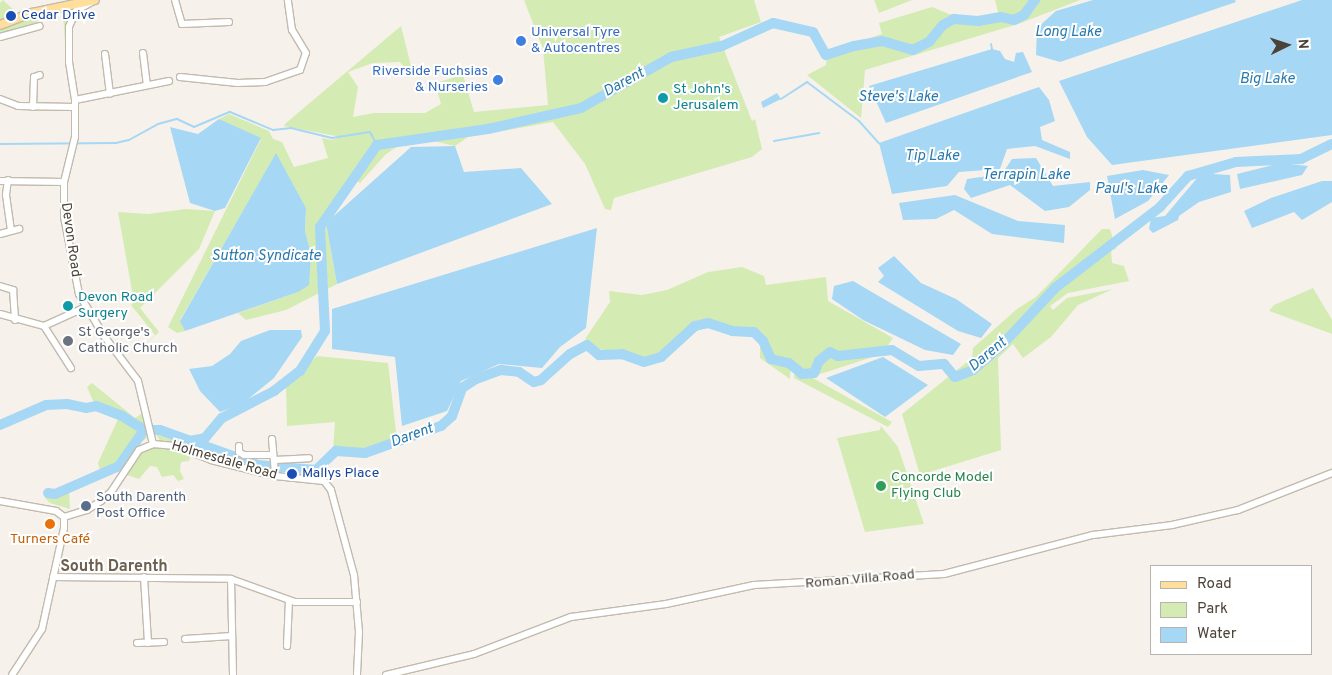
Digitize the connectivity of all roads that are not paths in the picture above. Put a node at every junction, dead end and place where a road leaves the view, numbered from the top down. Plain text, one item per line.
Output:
1 (95, 0) edge
2 (174, 0) edge
3 (288, 0) edge
4 (229, 22) dead end
5 (0, 25) edge
6 (40, 26) dead end
7 (0, 37) edge
8 (142, 53) dead end
9 (105, 54) dead end
10 (40, 75) dead end
11 (180, 77) dead end
12 (169, 81) dead end
13 (147, 85) junction
14 (110, 94) junction
15 (0, 99) edge
16 (75, 103) junction
17 (34, 107) junction
18 (8, 180) junction
19 (0, 181) edge
20 (64, 182) junction
21 (0, 234) edge
22 (0, 286) edge
23 (86, 308) junction
24 (0, 314) edge
25 (14, 320) junction
26 (44, 326) junction
27 (68, 367) dead end
28 (272, 439) dead end
29 (152, 441) junction
30 (239, 446) dead end
31 (309, 458) dead end
32 (274, 460) junction
33 (1332, 473) edge
34 (275, 474) junction
35 (0, 501) edge
36 (64, 517) junction
37 (53, 577) junction
38 (144, 577) junction
39 (231, 578) junction
40 (289, 601) junction
41 (357, 602) junction
42 (232, 636) junction
43 (185, 639) dead end
44 (148, 642) junction
45 (164, 642) dead end
46 (137, 643) dead end
47 (288, 646) dead end
48 (12, 675) edge
49 (233, 675) edge
50 (357, 675) edge
51 (386, 675) edge

1 - 5 main road
1 - 16 street, Devon Road
2 - 4 street
3 - 11 street
6 - 7 street
8 - 13 street
9 - 14 street
10 - 17 street
12 - 13 street
13 - 14 street
14 - 16 street
15 - 17 street
16 - 17 street
16 - 20 street, Devon Road
18 - 19 street
18 - 20 street
18 - 21 street
20 - 23 street, Devon Road
22 - 25 street
23 - 26 street
23 - 29 street, Devon Road
24 - 25 street
25 - 26 street
26 - 27 street
28 - 32 street
29 - 34 street, Holmesdale Road
29 - 36 street, Holmesdale Road
30 - 32 street
31 - 32 street
32 - 34 street
33 - 51 street, Roman Villa Road
34 - 41 street, Holmesdale Road
35 - 36 street
36 - 37 street
37 - 38 street
37 - 48 street
38 - 39 street
38 - 44 street
39 - 40 street
39 - 42 street
40 - 41 street
40 - 47 street
41 - 50 street
42 - 43 street
42 - 49 street
44 - 45 street
44 - 46 street

